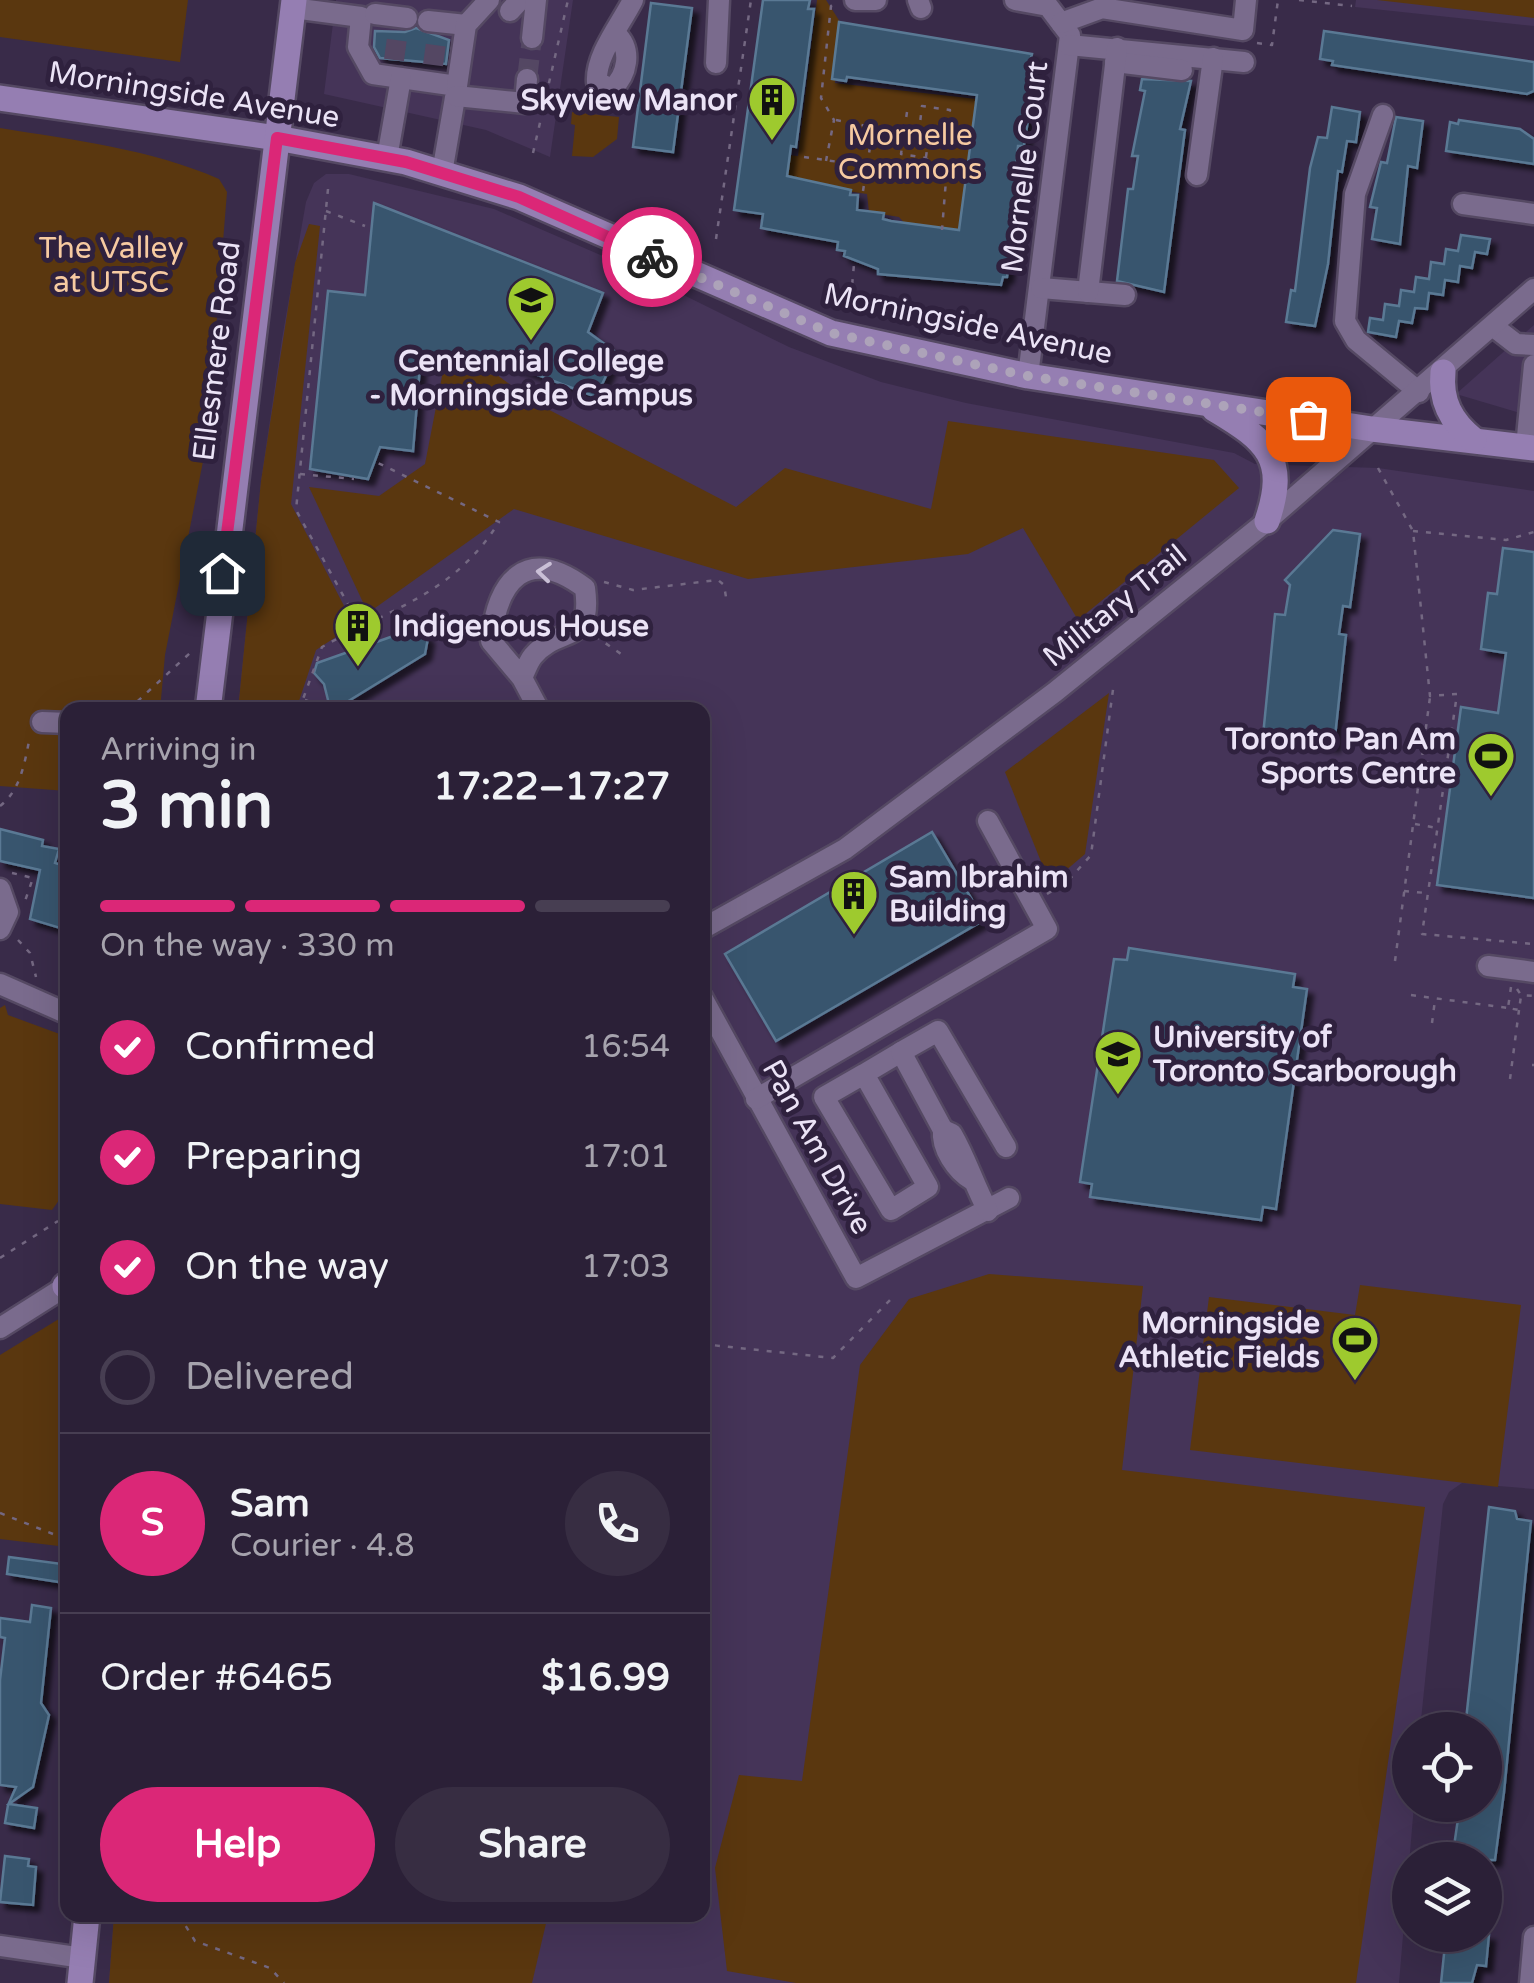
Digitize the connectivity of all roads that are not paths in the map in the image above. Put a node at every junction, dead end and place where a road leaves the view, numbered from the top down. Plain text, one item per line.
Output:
1 (536, 0) edge
2 (633, 0) edge
3 (719, 0) edge
4 (856, 0) edge
5 (876, 0) edge
6 (1014, 0) edge
7 (1246, 0) edge
8 (503, 3) edge
9 (293, 4) edge
10 (1127, 6) edge
11 (1088, 7) edge
12 (371, 10) edge
13 (1061, 23) junction
14 (466, 25) junction
15 (616, 34) dead end
16 (532, 38) tunnel mouth
17 (1069, 45) junction
18 (1116, 55) junction
19 (1213, 58) junction
20 (1244, 62) dead end
21 (716, 63) dead end
22 (1182, 70) dead end
23 (396, 72) junction
24 (527, 78) tunnel mouth
25 (456, 91) junction
26 (0, 98) edge
27 (1383, 115) dead end
28 (277, 138) junction
29 (386, 158) junction
30 (442, 173) junction
31 (1197, 175) dead end
32 (1463, 204) dead end
33 (1534, 214) edge
34 (1041, 288) junction
35 (1534, 289) edge
36 (1088, 292) junction
37 (1124, 295) dead end
38 (1494, 327) junction
39 (1534, 345) edge
40 (1534, 365) edge
41 (1443, 372) junction
42 (1028, 376) junction
43 (1419, 392) junction
44 (1533, 397) edge
45 (1206, 404) junction
46 (1372, 429) junction
47 (1474, 440) junction
48 (1530, 447) edge
49 (1268, 521) junction
50 (522, 678) junction
51 (209, 702) edge
52 (535, 702) edge
53 (42, 722) road end
54 (60, 723) edge
55 (988, 822) dead end
56 (0, 888) edge
57 (710, 925) edge
58 (2, 927) edge
59 (1488, 966) dead end
60 (1534, 972) edge
61 (0, 984) edge
62 (60, 1010) edge
63 (710, 1012) edge
64 (901, 1052) junction
65 (864, 1074) junction
66 (756, 1099) junction
67 (1006, 1147) dead end
68 (1010, 1198) dead end
69 (988, 1211) junction
70 (60, 1290) edge
71 (0, 1328) edge
72 (86, 1922) edge
73 (1534, 1938) edge
74 (0, 1946) edge
75 (81, 1970) edge
76 (1530, 1983) edge

1 - 16 street
2 - 15 street
3 - 21 street
4 - 5 street
6 - 13 street, Mornelle Court
7 - 10 street
8 - 14 street
9 - 12 street
9 - 28 main road, Ellesmere Road
10 - 11 street
11 - 13 street
12 - 14 street
12 - 23 street
13 - 17 street, Mornelle Court
14 - 25 street
17 - 18 street
17 - 34 street, Mornelle Court
18 - 19 street
18 - 22 street
18 - 36 street
19 - 20 street
19 - 31 street
23 - 25 street
23 - 29 street
24 - 25 street
25 - 30 street
26 - 28 main road, Morningside Avenue
27 - 43 street
28 - 29 main road, Morningside Avenue
28 - 51 main road, Ellesmere Road
29 - 30 main road, Morningside Avenue
30 - 42 main road, Morningside Avenue
32 - 33 street
34 - 36 street
34 - 42 street, Mornelle Court
35 - 38 street, Military Trail
36 - 37 street
38 - 39 street
38 - 41 street, Military Trail
40 - 44 street
41 - 43 street, Military Trail
41 - 47 main road
42 - 45 main road, Morningside Avenue
43 - 46 street, Military Trail
44 - 48 street
45 - 46 main road, Morningside Avenue
45 - 49 main road
46 - 47 main road, Morningside Avenue
46 - 49 street, Military Trail
47 - 48 main road, Morningside Avenue
49 - 57 street, Military Trail
50 -> 50 street
50 - 52 street
53 - 54 street
55 - 66 street
56 - 58 street
59 - 60 street
61 - 62 street
63 - 66 street, Pan Am Drive
64 - 65 street
64 - 67 street
64 - 69 street
65 - 65 street
66 - 69 street, Pan Am Drive
68 - 69 street, Pan Am Drive
70 - 71 street
72 - 75 main road
73 - 76 street
74 - 75 street

